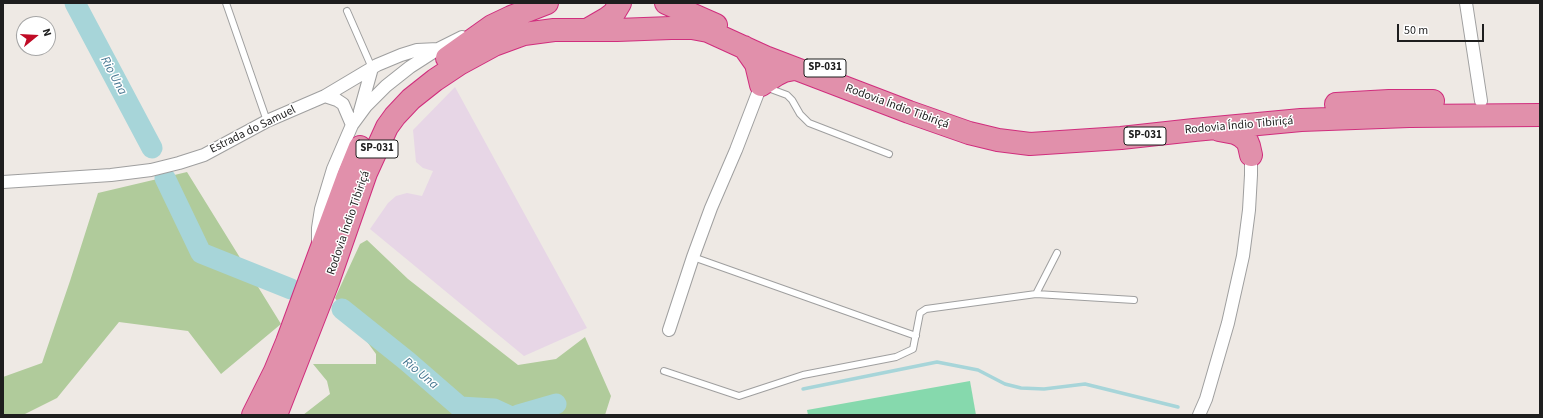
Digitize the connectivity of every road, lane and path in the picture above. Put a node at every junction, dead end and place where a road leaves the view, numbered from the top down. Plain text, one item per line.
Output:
1 (226, 3) edge
2 (547, 3) edge
3 (620, 3) edge
4 (666, 3) edge
5 (1466, 3) edge
6 (347, 11) dead end
7 (586, 31) junction
8 (483, 32) junction
9 (744, 47) junction
10 (438, 49) junction
11 (372, 68) junction
12 (794, 69) junction
13 (761, 85) junction
14 (325, 96) junction
15 (1540, 100) edge
16 (1482, 101) junction
17 (1540, 115) edge
18 (356, 120) junction
19 (1301, 120) junction
20 (267, 121) junction
21 (1194, 130) junction
22 (889, 154) dead end
23 (1250, 155) junction
24 (3, 182) edge
25 (1057, 253) dead end
26 (319, 255) junction
27 (693, 257) junction
28 (1036, 294) junction
29 (1134, 300) dead end
30 (669, 330) dead end
31 (916, 336) junction
32 (664, 371) dead end
33 (253, 415) edge
34 (276, 415) edge
35 (1199, 415) edge

1 - 20 lane
2 - 8 highway, Rodovia Índio Tibiriçá / SP-031
3 - 7 highway
4 - 16 highway, Rodovia Índio Tibiriçá / SP-031
5 - 16 street
6 - 11 lane
7 - 9 highway, Rodovia Índio Tibiriçá / SP-031
7 - 34 highway, Rodovia Índio Tibiriçá / SP-031
8 - 10 street
8 - 26 highway, Rodovia Índio Tibiriçá / SP-031
9 - 12 highway, Rodovia Índio Tibiriçá / SP-031
9 - 13 highway
10 - 11 street, Estrada do Samuel
10 - 18 street
11 - 14 street, Estrada do Samuel
11 - 18 street
12 - 13 highway
12 - 21 highway, Rodovia Índio Tibiriçá / SP-031
13 - 22 lane
13 - 27 street
14 - 18 street
14 - 20 street, Estrada do Samuel
15 - 16 highway, Rodovia Índio Tibiriçá / SP-031
17 - 19 highway, Rodovia Índio Tibiriçá / SP-031
18 - 26 street
19 - 21 highway, Rodovia Índio Tibiriçá / SP-031
19 - 23 highway
20 - 24 street, Estrada do Samuel
21 - 23 highway
23 - 35 street
25 - 28 lane
26 - 33 highway, Rodovia Índio Tibiriçá / SP-031
27 - 30 street
27 - 31 lane
28 - 29 lane
28 - 31 lane
31 - 32 lane

